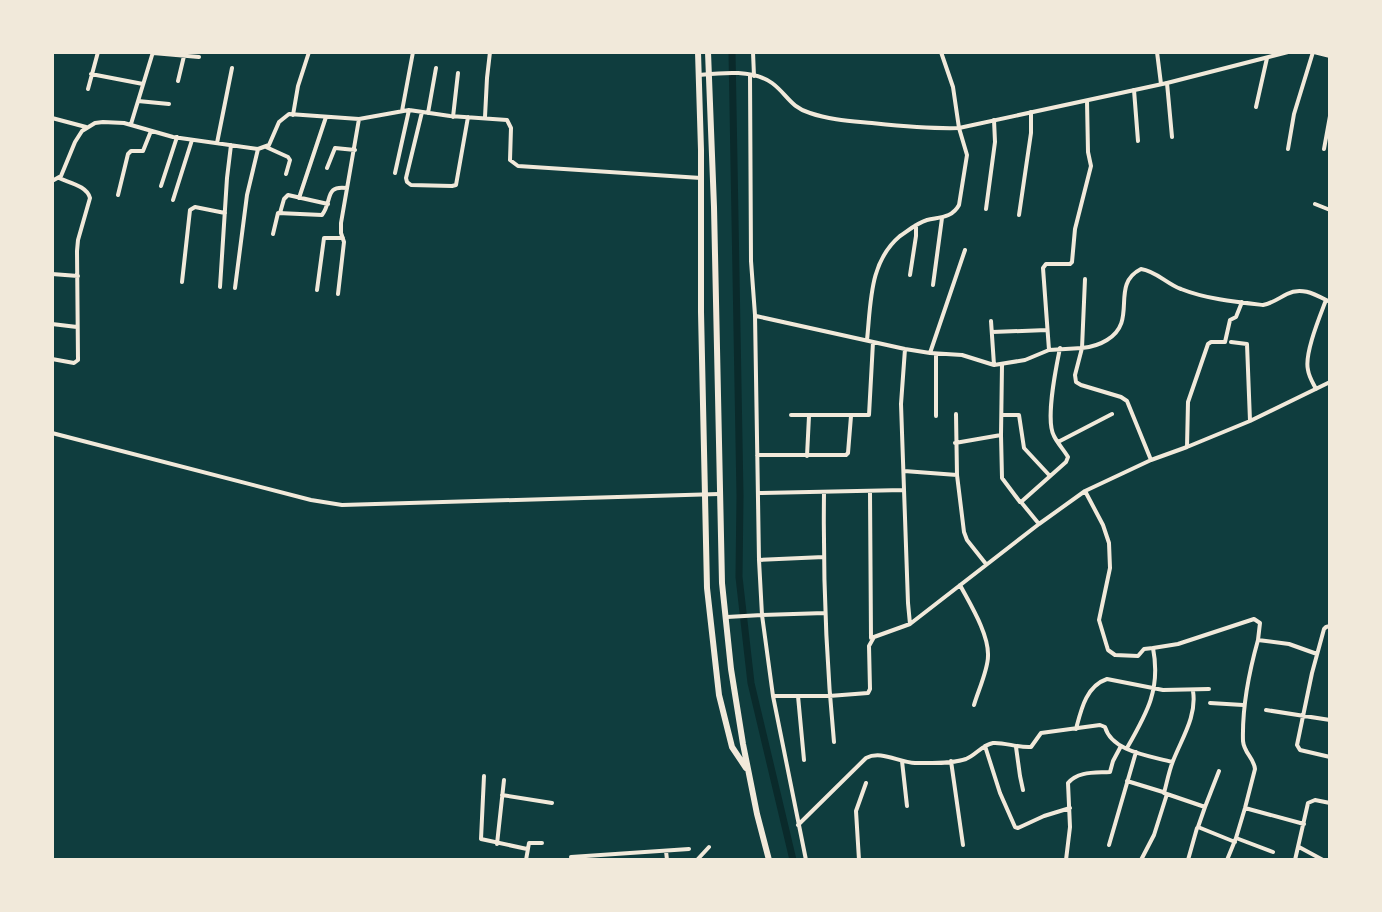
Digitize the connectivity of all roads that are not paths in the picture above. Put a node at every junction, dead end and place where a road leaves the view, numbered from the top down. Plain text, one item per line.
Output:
1 (98, 52) edge
2 (153, 52) edge
3 (309, 52) edge
4 (413, 52) edge
5 (490, 52) edge
6 (698, 52) edge
7 (708, 52) edge
8 (753, 52) edge
9 (941, 52) edge
10 (1157, 52) edge
11 (1288, 52) edge
12 (1314, 52) edge
13 (1277, 54) edge
14 (184, 56) junction
15 (1330, 56) edge
16 (199, 57) dead end
17 (1267, 58) junction
18 (232, 68) dead end
19 (436, 68) dead end
20 (458, 73) dead end
21 (91, 74) junction
22 (708, 74) junction
23 (698, 75) junction
24 (752, 75) junction
25 (178, 81) dead end
26 (143, 84) junction
27 (1164, 84) junction
28 (88, 89) dead end
29 (1134, 90) junction
30 (138, 101) junction
31 (1087, 101) junction
32 (169, 104) dead end
33 (1256, 107) dead end
34 (409, 110) junction
35 (402, 111) junction
36 (425, 112) junction
37 (1031, 112) junction
38 (293, 115) junction
39 (1330, 116) edge
40 (326, 117) junction
41 (453, 117) junction
42 (468, 117) junction
43 (52, 118) edge
44 (485, 118) junction
45 (359, 119) junction
46 (994, 120) junction
47 (131, 124) junction
48 (86, 127) junction
49 (959, 128) junction
50 (151, 131) junction
51 (177, 137) junction
52 (1172, 137) dead end
53 (192, 140) junction
54 (1138, 141) dead end
55 (217, 143) junction
56 (231, 145) junction
57 (266, 147) junction
58 (258, 149) junction
59 (1288, 149) dead end
60 (1324, 149) dead end
61 (355, 150) junction
62 (327, 168) dead end
63 (395, 173) dead end
64 (286, 174) dead end
65 (59, 178) junction
66 (701, 178) junction
67 (52, 181) edge
68 (161, 186) dead end
69 (347, 188) junction
70 (118, 195) dead end
71 (299, 198) junction
72 (173, 200) dead end
73 (328, 204) junction
74 (1315, 204) dead end
75 (986, 209) dead end
76 (1330, 210) edge
77 (225, 213) junction
78 (280, 213) junction
79 (1019, 215) dead end
80 (942, 218) junction
81 (916, 225) junction
82 (273, 234) dead end
83 (343, 238) junction
84 (965, 250) dead end
85 (52, 274) edge
86 (910, 275) dead end
87 (78, 276) junction
88 (1085, 279) dead end
89 (182, 282) dead end
90 (933, 285) dead end
91 (220, 287) dead end
92 (235, 288) dead end
93 (317, 290) dead end
94 (338, 294) dead end
95 (1328, 301) edge
96 (1242, 302) junction
97 (755, 315) junction
98 (991, 321) dead end
99 (52, 324) edge
100 (78, 327) junction
101 (1047, 330) junction
102 (992, 332) junction
103 (870, 341) junction
104 (1231, 342) dead end
105 (1060, 348) junction
106 (1082, 348) junction
107 (905, 349) junction
108 (1049, 350) junction
109 (933, 353) junction
110 (52, 359) edge
111 (994, 365) junction
112 (1002, 365) junction
113 (1330, 382) edge
114 (1316, 389) junction
115 (956, 414) dead end
116 (1112, 414) dead end
117 (791, 415) dead end
118 (1002, 415) junction
119 (809, 416) junction
120 (851, 416) junction
121 (936, 416) dead end
122 (1250, 421) junction
123 (52, 433) edge
124 (1001, 435) junction
125 (1058, 442) junction
126 (955, 443) junction
127 (1187, 447) junction
128 (757, 455) junction
129 (807, 456) junction
130 (1151, 460) junction
131 (904, 471) junction
132 (957, 475) junction
133 (1050, 476) junction
134 (905, 490) junction
135 (1085, 491) junction
136 (870, 492) junction
137 (759, 493) junction
138 (824, 493) junction
139 (719, 494) junction
140 (705, 495) junction
141 (1021, 502) junction
142 (1039, 524) junction
143 (824, 557) junction
144 (759, 560) junction
145 (986, 564) junction
146 (960, 585) junction
147 (825, 613) junction
148 (762, 615) junction
149 (724, 617) junction
150 (910, 624) junction
151 (1330, 626) edge
152 (871, 639) junction
153 (1258, 640) junction
154 (1153, 648) junction
155 (1317, 654) junction
156 (1154, 689) junction
157 (1209, 689) dead end
158 (1193, 691) junction
159 (773, 696) junction
160 (798, 696) junction
161 (829, 696) junction
162 (1210, 703) dead end
163 (974, 705) dead end
164 (1245, 705) junction
165 (1266, 710) dead end
166 (1303, 716) junction
167 (1330, 720) edge
168 (1076, 729) junction
169 (834, 742) dead end
170 (985, 746) junction
171 (1016, 747) junction
172 (1124, 747) junction
173 (1136, 752) junction
174 (1330, 757) edge
175 (804, 760) dead end
176 (902, 761) junction
177 (951, 761) junction
178 (1172, 762) junction
179 (1219, 771) dead end
180 (749, 775) junction
181 (484, 776) dead end
182 (504, 780) dead end
183 (1127, 781) junction
184 (866, 783) dead end
185 (1023, 790) dead end
186 (1165, 793) junction
187 (502, 795) junction
188 (552, 803) dead end
189 (1330, 803) edge
190 (907, 806) dead end
191 (1205, 807) junction
192 (1070, 808) junction
193 (1245, 808) junction
194 (1304, 824) junction
195 (798, 825) junction
196 (1198, 827) junction
197 (1235, 840) junction
198 (542, 843) dead end
199 (497, 844) junction
200 (963, 845) dead end
201 (1109, 845) dead end
202 (709, 847) dead end
203 (1299, 847) junction
204 (527, 849) junction
205 (689, 849) dead end
206 (666, 851) junction
207 (1273, 852) dead end
208 (571, 857) dead end
209 (526, 860) edge
210 (667, 860) edge
211 (697, 860) edge
212 (769, 860) edge
213 (806, 860) edge
214 (859, 860) edge
215 (1066, 860) edge
216 (1141, 860) edge
217 (1188, 860) edge
218 (1227, 860) edge
219 (1295, 860) edge
220 (1323, 860) edge

1 - 21 street
2 - 14 street
2 - 26 street
3 - 38 street
4 - 35 street
5 - 44 street
6 - 23 highway
7 - 22 highway
8 - 24 street
9 - 49 street
10 - 27 street
11 - 13 street
12 - 15 street
12 - 59 street
13 - 17 street
14 - 16 street
14 - 25 street
17 - 27 street
17 - 33 street
18 - 55 street
19 - 36 street
20 - 41 street
21 - 26 street
21 - 28 street
22 - 23 street
22 - 24 street
22 - 139 highway
23 - 66 highway
24 - 49 street
24 - 97 street
26 - 30 street
27 - 29 street
27 - 52 street
29 - 31 street
29 - 54 street
30 - 32 street
30 - 47 street
31 - 37 street
31 - 101 street
34 - 35 street
34 - 36 street
34 - 63 street
35 - 45 street
36 - 41 street
36 - 42 street
37 - 46 street
37 - 79 street
38 - 40 street
38 - 57 street
39 - 60 street
40 - 45 street
40 - 71 street
41 - 42 street
42 - 44 street
43 - 48 street
44 - 66 street
45 - 61 street
46 - 49 street
46 - 75 street
47 - 48 street
47 - 50 street
48 - 65 street
49 - 80 street
50 - 51 street
50 - 70 street
51 - 53 street
51 - 68 street
53 - 55 street
53 - 72 street
55 - 56 street
56 - 58 street
56 - 77 street
57 - 58 street
57 - 64 street
58 - 92 street
61 - 62 street
61 - 69 street
65 - 67 street
65 - 87 street
66 - 140 highway
69 - 73 street
69 - 83 street
71 - 73 street
71 - 78 street
73 - 78 street
74 - 76 street
77 - 89 street
77 - 91 street
78 - 82 street
80 - 81 street
80 - 90 street
81 - 86 street
81 - 103 street
83 - 93 street
83 - 94 street
84 - 109 street
85 - 87 street
87 - 100 street
88 - 106 street
95 - 96 street
95 - 114 street
96 - 106 street
96 - 127 street
97 - 103 street
97 - 128 street
98 - 102 street
99 - 100 street
100 - 110 street
101 - 102 street
101 - 108 street
102 - 111 street
103 - 107 street
103 - 120 street
104 - 122 street
105 - 106 street
105 - 108 street
105 - 125 street
106 - 130 street
107 - 109 street
107 - 131 street
108 - 112 street
109 - 111 street
109 - 121 street
111 - 112 street
112 - 118 street
113 - 114 street
114 - 122 street
115 - 126 street
116 - 125 street
117 - 119 street
118 - 124 street
118 - 133 street
119 - 120 street
119 - 129 street
120 - 129 street
122 - 127 street
123 - 140 street
124 - 126 street
124 - 141 street
125 - 133 street
126 - 132 street
127 - 130 street
128 - 129 street
128 - 137 street
130 - 135 street
131 - 132 street
131 - 134 street
132 - 145 street
133 - 141 street
134 - 136 street
134 - 150 street
135 - 142 street
135 - 154 street
136 - 138 street
136 - 152 street
137 - 138 street
137 - 144 street
138 - 143 street
139 - 140 street
139 - 149 highway
140 - 180 highway
141 - 142 street
142 - 145 street
143 - 144 street
143 - 147 street
144 - 148 street
145 - 146 street
146 - 150 street
146 - 163 street
147 - 148 street
147 - 161 street
148 - 149 street
148 - 159 street
149 - 180 highway
150 - 152 street
151 - 155 street
152 - 161 street
153 - 154 street
153 - 155 street
153 - 164 street
154 - 156 street
155 - 166 street
156 - 158 street
156 - 168 street
156 - 172 street
157 - 158 street
158 - 178 street
159 - 160 street
159 - 195 street
160 - 161 street
160 - 175 street
161 - 169 street
162 - 164 street
164 - 193 street
165 - 166 street
166 - 167 street
166 - 174 street
168 - 171 street
168 - 172 street
170 - 171 street
170 - 177 street
170 - 192 street
171 - 185 street
172 - 173 street
172 - 192 street
173 - 178 street
173 - 183 street
176 - 177 street
176 - 190 street
176 - 195 street
177 - 200 street
178 - 186 street
179 - 191 street
180 - 212 highway
181 - 199 street
182 - 187 street
183 - 186 street
183 - 201 street
184 - 214 street
186 - 191 street
186 - 216 street
187 - 188 street
187 - 199 street
189 - 194 street
191 - 196 street
192 - 215 street
193 - 194 street
193 - 197 street
194 - 203 street
195 - 213 street
196 - 197 street
196 - 217 street
197 - 207 street
197 - 218 street
198 - 204 street
199 - 204 street
202 - 211 street
203 - 219 street
203 - 220 street
204 - 209 street
205 - 206 street
206 - 208 street
206 - 210 street

